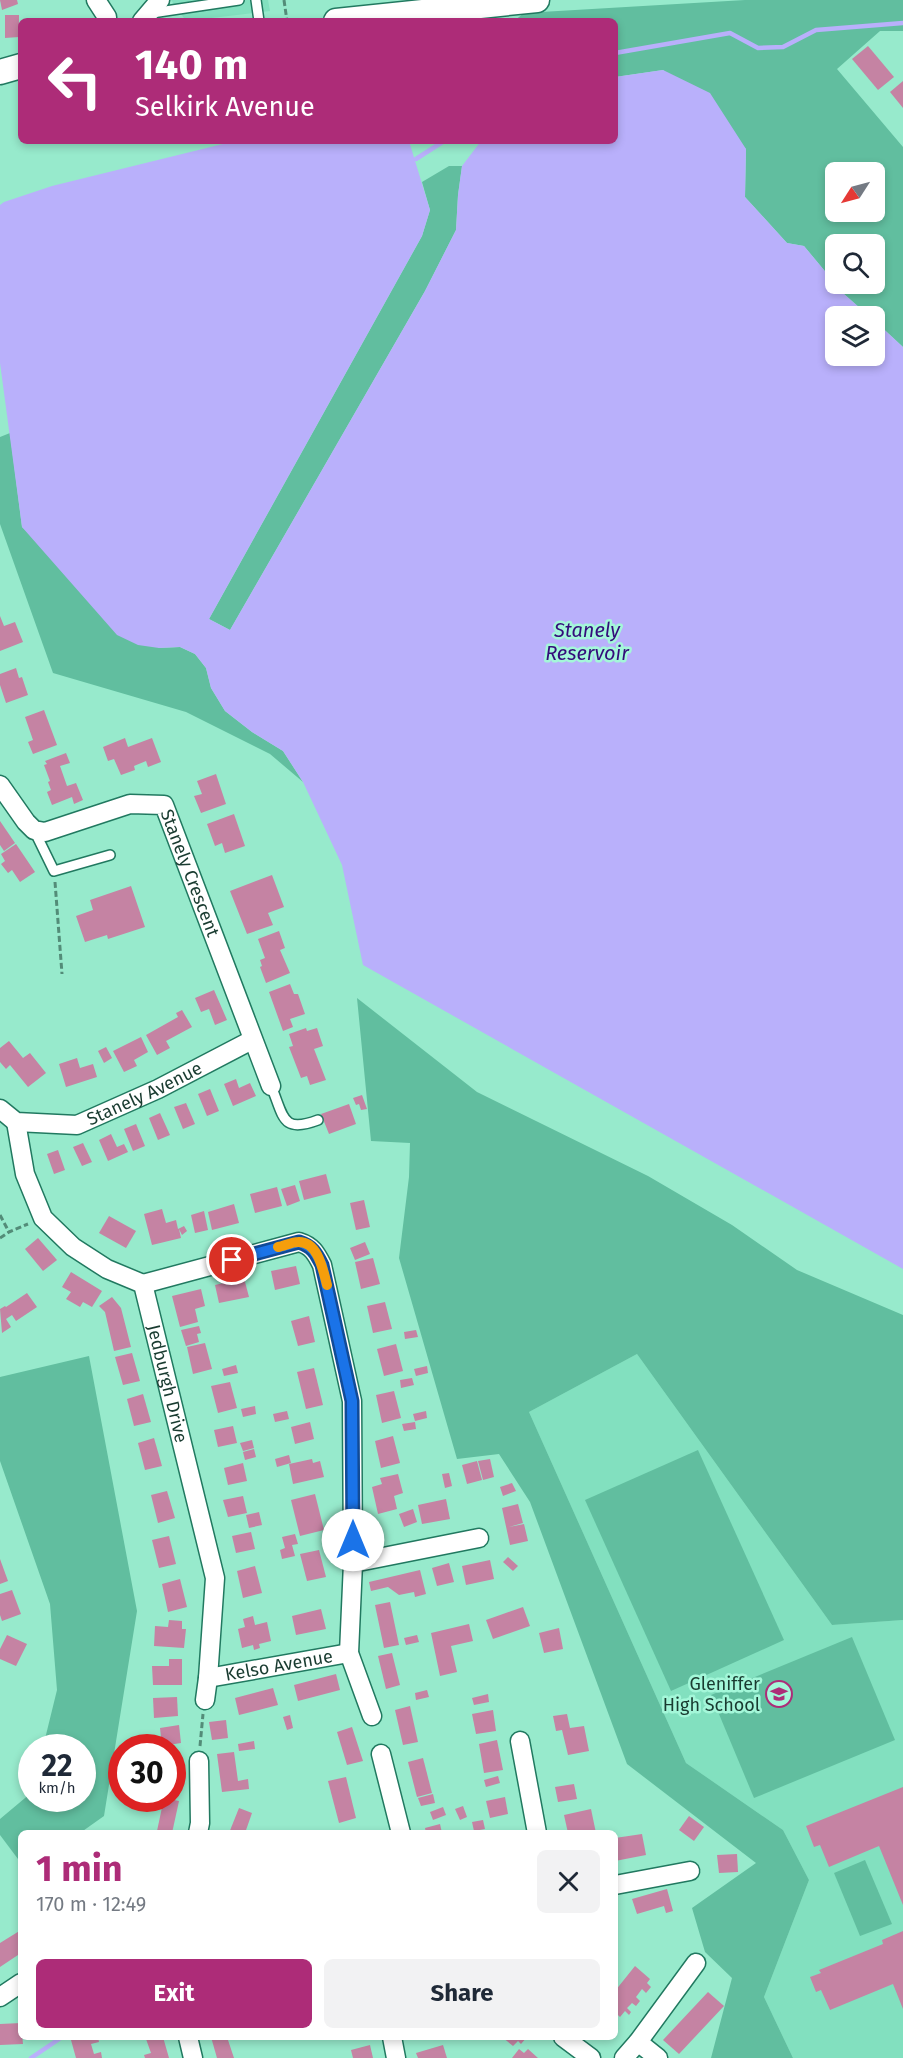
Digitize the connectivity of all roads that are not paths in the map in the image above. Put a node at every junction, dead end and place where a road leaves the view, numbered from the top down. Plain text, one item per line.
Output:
1 (96, 0) edge
2 (160, 0) edge
3 (239, 0) edge
4 (256, 0) edge
5 (537, 0) edge
6 (107, 18) edge
7 (145, 18) edge
8 (259, 18) edge
9 (365, 18) edge
10 (18, 67) edge
11 (0, 72) edge
12 (0, 785) edge
13 (34, 830) junction
14 (110, 855) dead end
15 (252, 1040) junction
16 (271, 1086) joint
17 (0, 1110) edge
18 (318, 1120) dead end
19 (16, 1122) junction
20 (143, 1284) junction
21 (479, 1538) dead end
22 (353, 1563) junction
23 (349, 1653) junction
24 (208, 1678) junction
25 (205, 1700) road end
26 (372, 1716) dead end
27 (520, 1741) dead end
28 (381, 1755) dead end
29 (199, 1761) road end
30 (199, 1830) edge
31 (400, 1830) edge
32 (536, 1830) edge
33 (690, 1870) dead end
34 (618, 1884) edge
35 (696, 1963) dead end
36 (18, 1985) edge
37 (0, 1996) edge
38 (189, 2040) edge
39 (393, 2040) edge
40 (567, 2040) edge
41 (638, 2042) junction
42 (193, 2058) edge
43 (396, 2058) edge
44 (591, 2058) edge
45 (624, 2058) edge
46 (658, 2058) edge

1 - 6 street
2 - 7 street
3 - 7 lane
4 - 8 lane
5 - 9 main road
10 - 11 main road
12 - 13 street
13 - 14 lane
13 - 15 street, Stanely Crescent
15 - 16 street, Stanely Crescent
15 - 19 street, Stanely Avenue
16 - 18 lane
17 - 19 street
19 - 20 street
20 - 22 street
20 - 24 street, Jedburgh Drive
21 - 22 street
22 - 23 street
23 - 24 street, Kelso Avenue
23 - 26 street
24 - 25 street, Jedburgh Drive
27 - 32 street
28 - 31 street
29 - 30 street
33 - 34 street
35 - 41 street
36 - 37 street
38 - 42 street
39 - 43 street
40 - 44 street
41 - 45 street
41 - 46 street

